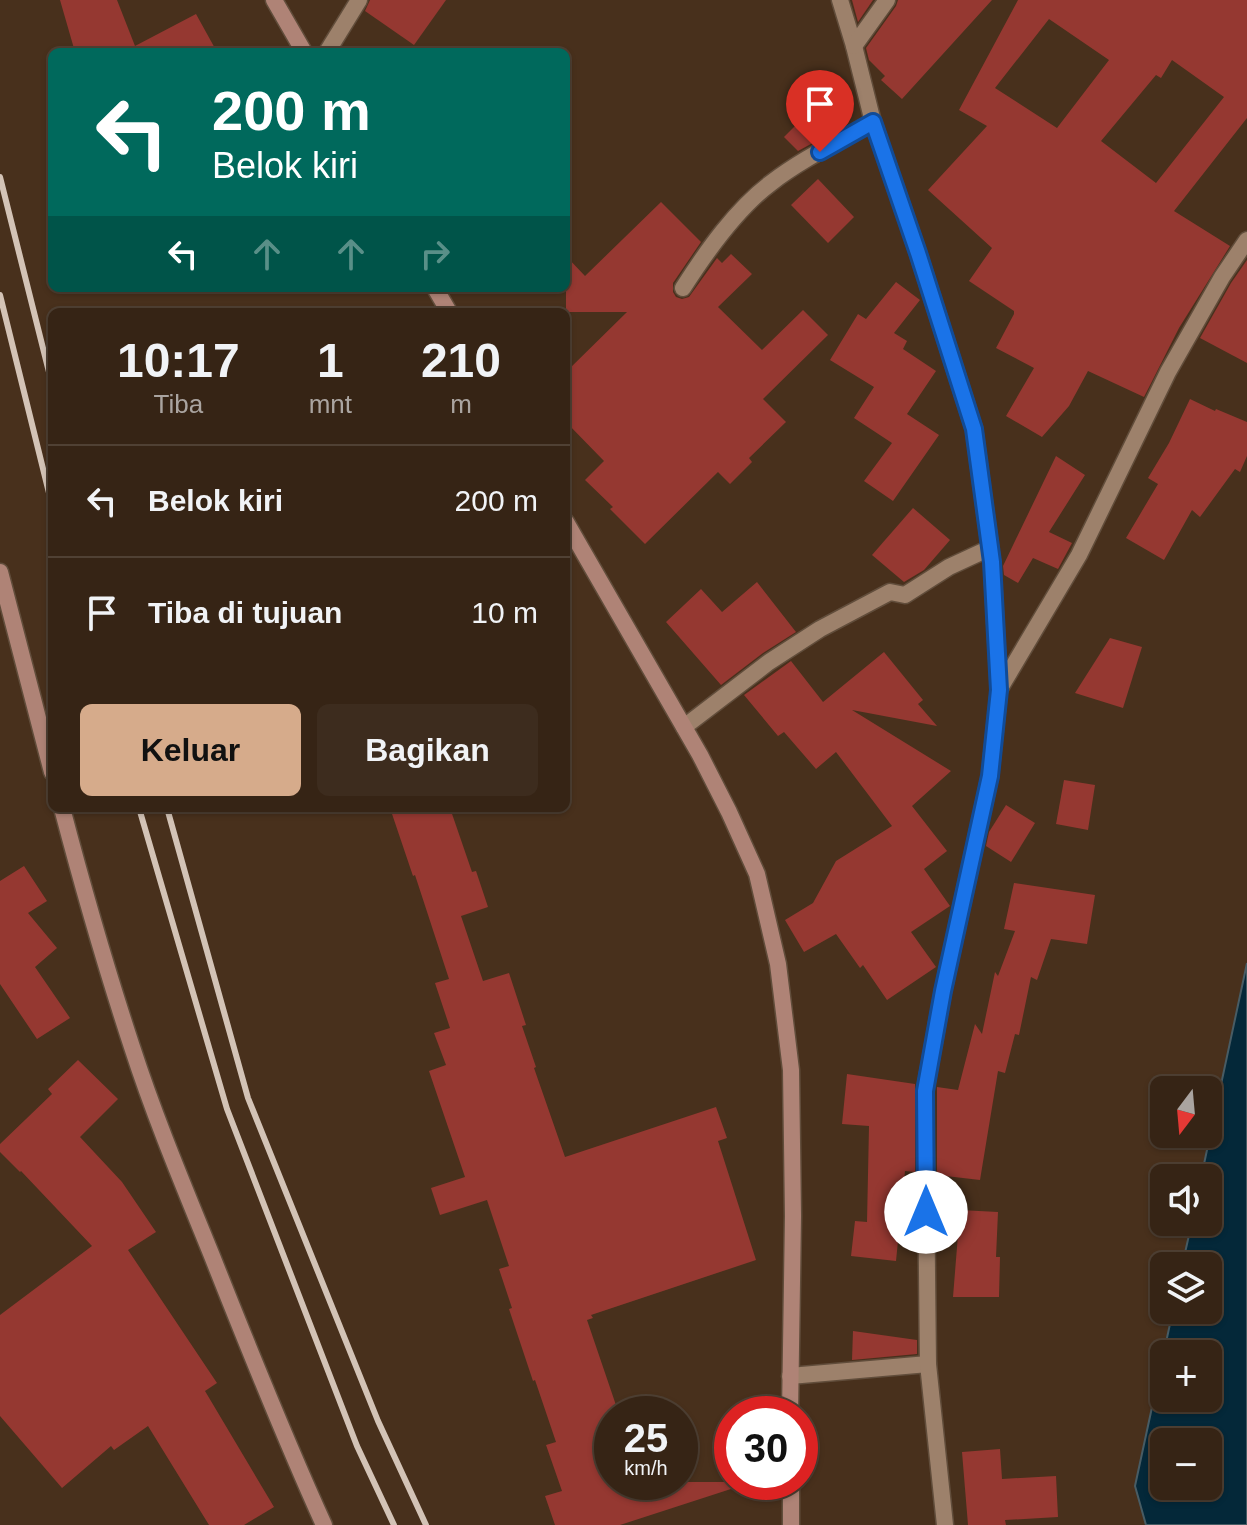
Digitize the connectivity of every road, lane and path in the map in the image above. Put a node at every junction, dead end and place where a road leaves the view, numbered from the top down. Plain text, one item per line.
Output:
1 (274, 0) edge
2 (359, 0) edge
3 (840, 0) edge
4 (887, 0) edge
5 (854, 46) junction
6 (302, 48) edge
7 (329, 48) edge
8 (873, 122) junction
9 (1247, 240) edge
10 (683, 288) dead end
11 (570, 529) edge
12 (990, 548) junction
13 (0, 572) edge
14 (999, 690) junction
15 (684, 727) junction
16 (48, 757) edge
17 (63, 812) edge
18 (928, 1364) junction
19 (790, 1376) junction
20 (790, 1396) edge
21 (791, 1500) edge
22 (324, 1525) edge
23 (791, 1525) edge
24 (945, 1525) edge

1 - 6 main road
2 - 7 street
3 - 5 street
4 - 5 street
5 - 8 street
8 - 10 street
8 - 12 street
9 - 14 street
11 - 15 main road
12 - 14 street
12 - 15 street
13 - 16 main road
14 - 18 street
15 - 19 main road
17 - 22 main road
18 - 19 street
18 - 24 street
19 - 20 main road
21 - 23 main road

